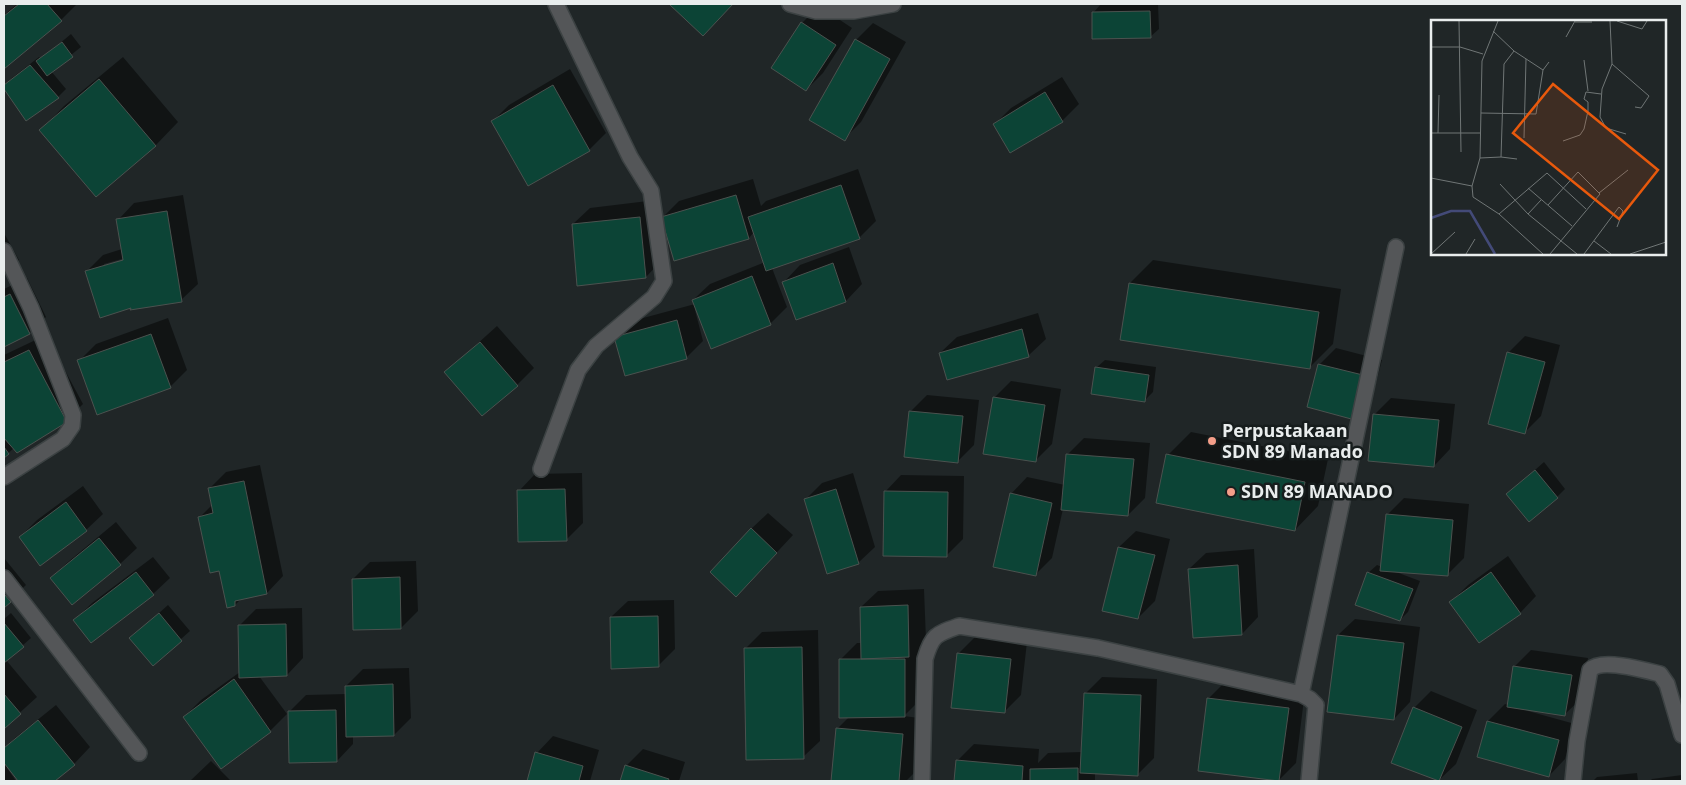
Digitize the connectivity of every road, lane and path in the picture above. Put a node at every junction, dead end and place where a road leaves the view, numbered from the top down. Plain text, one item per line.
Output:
1 (556, 4) edge
2 (790, 4) edge
3 (893, 4) edge
4 (1396, 248) dead end
5 (4, 251) edge
6 (541, 469) dead end
7 (4, 477) edge
8 (4, 578) edge
9 (1301, 694) junction
10 (1682, 735) edge
11 (139, 753) dead end
12 (922, 781) edge
13 (1309, 781) edge
14 (1573, 781) edge

1 - 6 street
2 - 3 street
4 - 9 street
5 - 7 street
8 - 11 street
9 - 12 street
9 - 13 street
10 - 14 street

